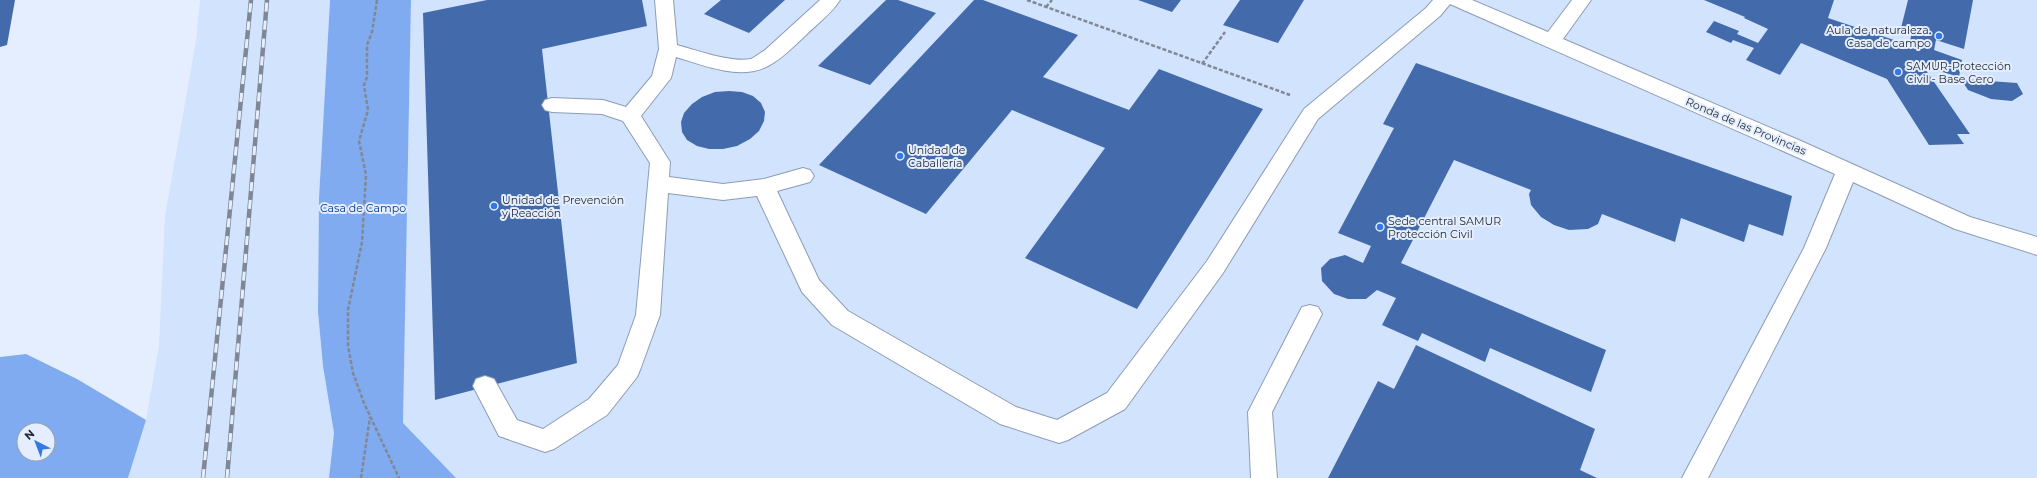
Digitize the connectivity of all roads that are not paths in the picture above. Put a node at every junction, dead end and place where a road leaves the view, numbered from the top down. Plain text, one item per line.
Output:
1 (664, 0) edge
2 (831, 0) edge
3 (1443, 0) edge
4 (1456, 0) edge
5 (1582, 0) edge
6 (1551, 42) junction
7 (668, 49) junction
8 (552, 105) dead end
9 (630, 116) junction
10 (1847, 170) junction
11 (804, 176) dead end
12 (658, 184) junction
13 (764, 187) junction
14 (2037, 246) edge
15 (1310, 314) dead end
16 (485, 386) dead end
17 (1264, 478) edge
18 (1695, 478) edge

1 - 7 street
2 - 7 street
3 - 13 street
4 - 6 street, Ronda de las Provincias
5 - 6 street
6 - 10 street, Ronda de las Provincias
7 - 9 street
8 - 9 street
9 - 12 street
10 - 14 street, Ronda de las Provincias
10 - 18 street
11 - 13 street
12 - 13 street
12 - 16 street
15 - 17 street

